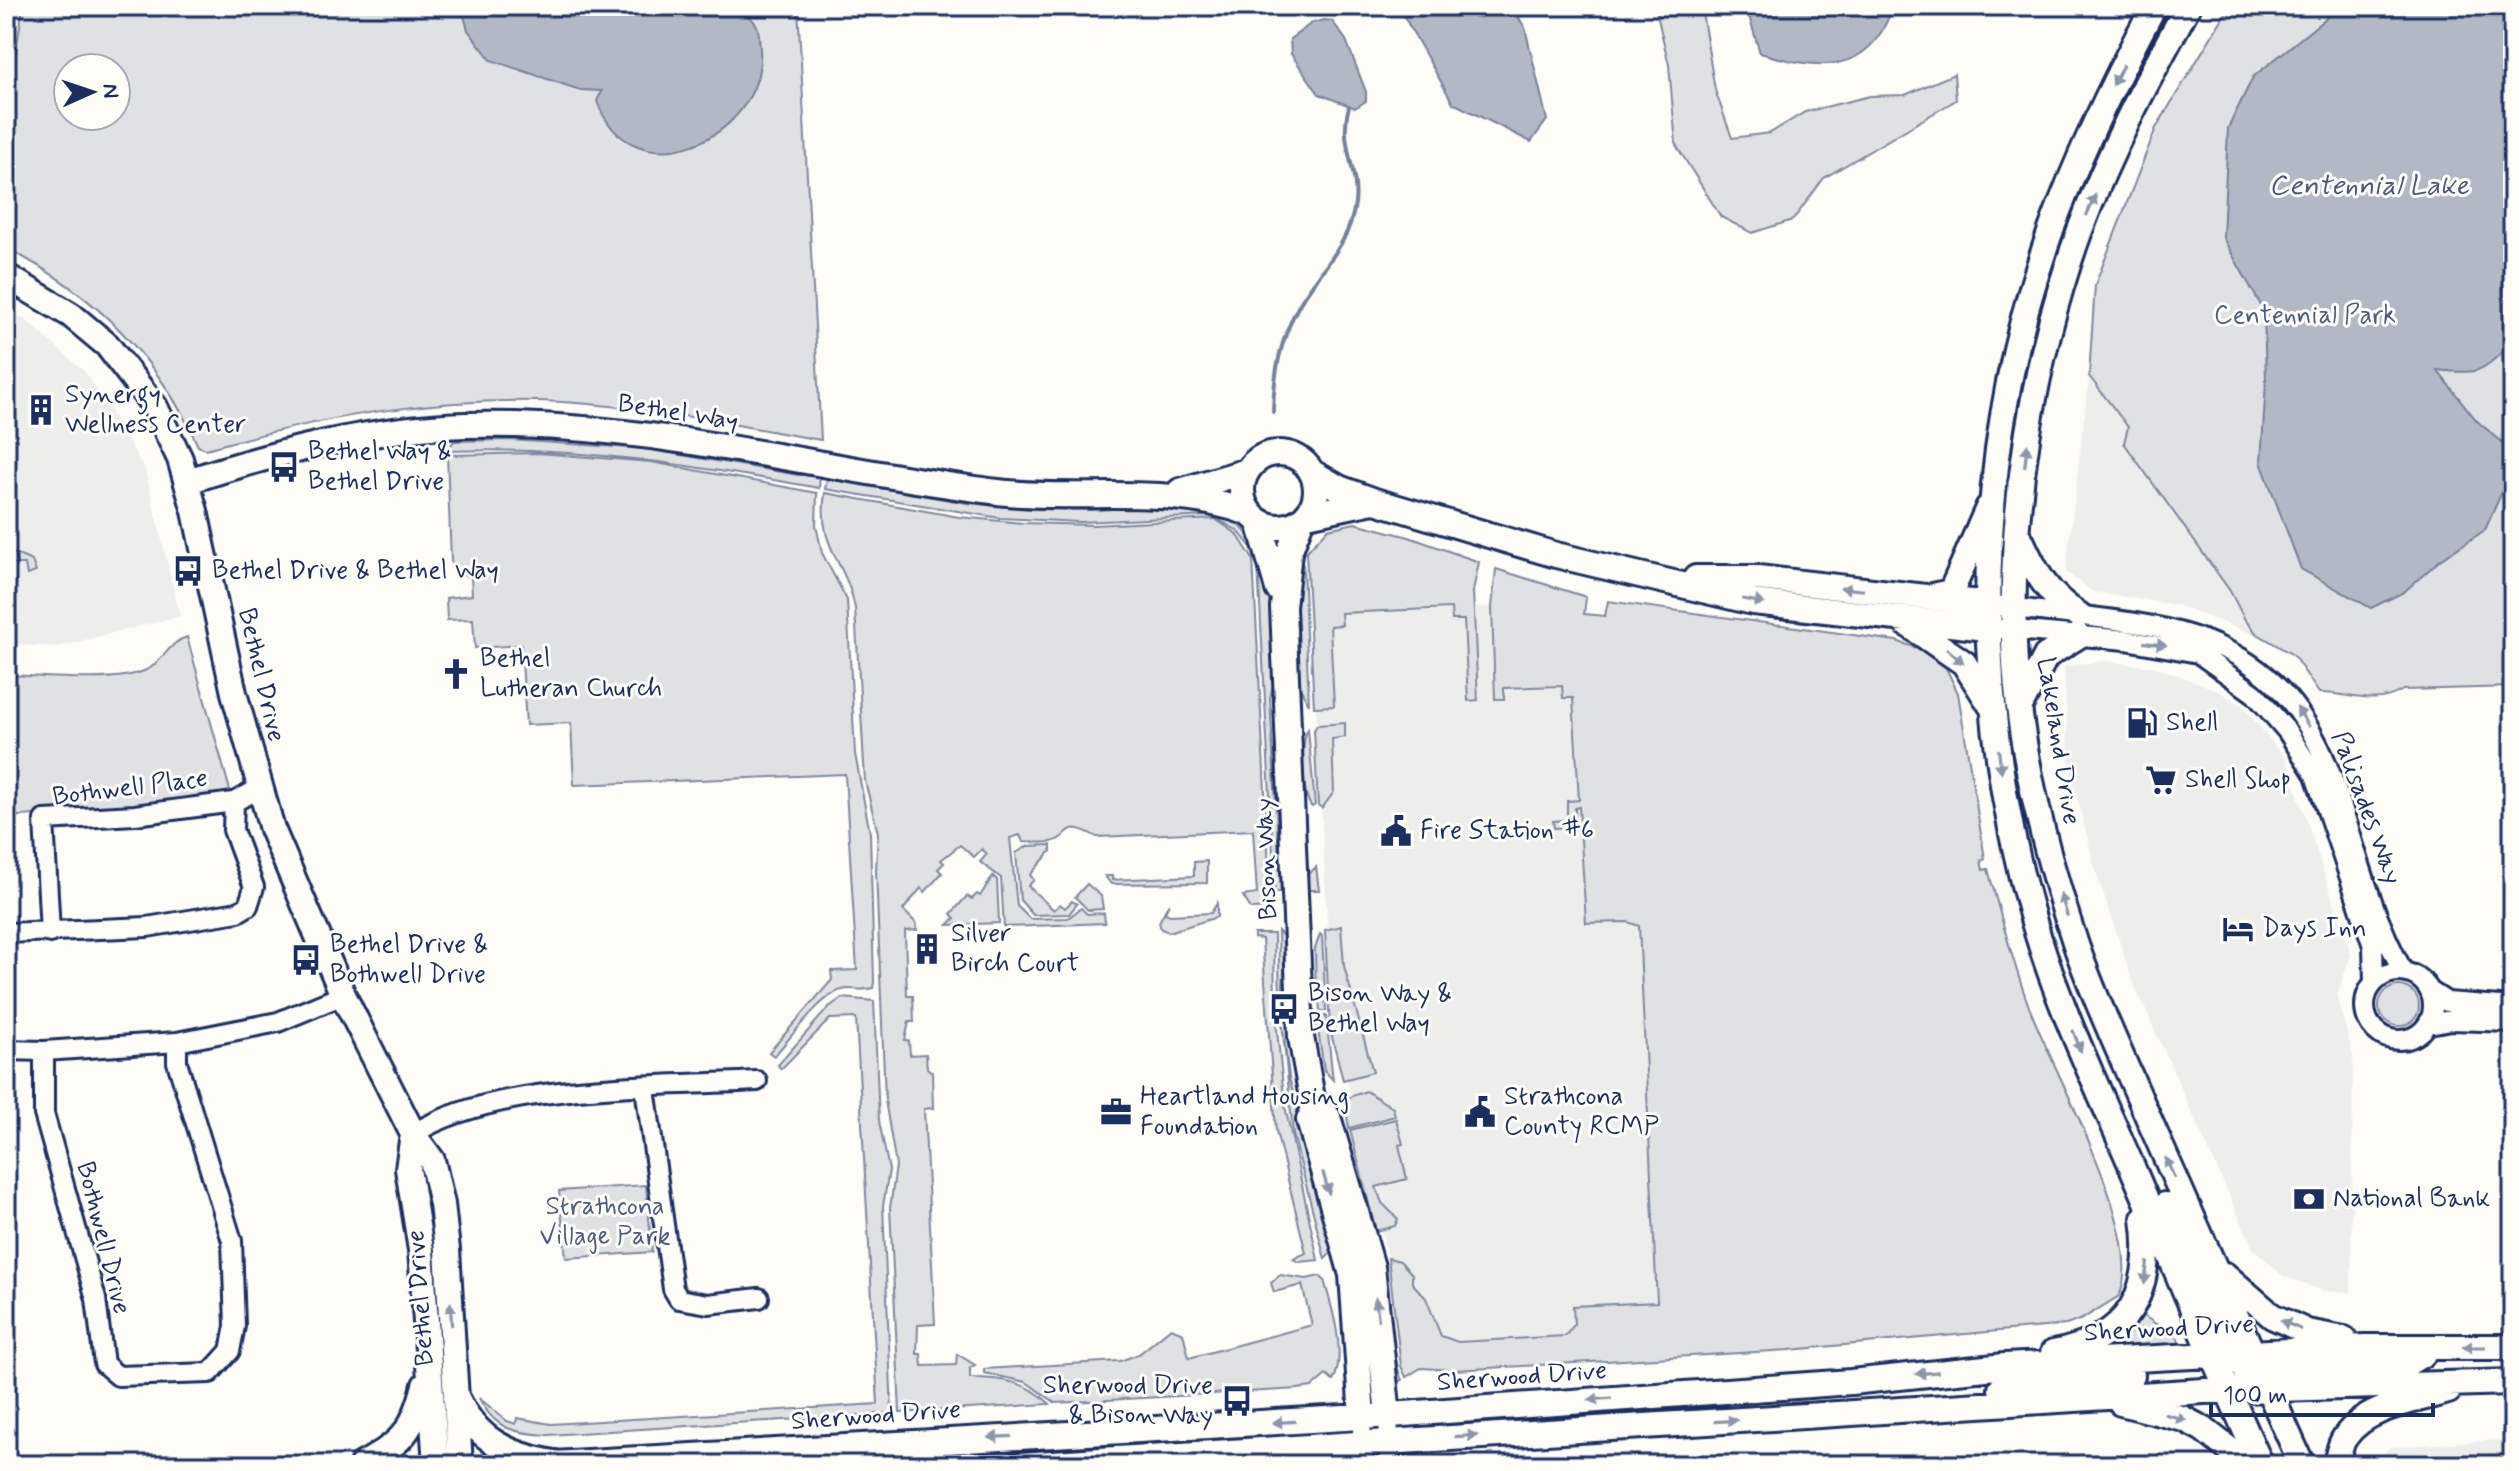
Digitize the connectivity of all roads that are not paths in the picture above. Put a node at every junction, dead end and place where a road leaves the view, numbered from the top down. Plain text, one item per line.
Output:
1 (2154, 6) edge
2 (2188, 6) edge
3 (6, 276) edge
4 (1247, 471) junction
5 (1313, 473) junction
6 (188, 481) junction
7 (1995, 490) junction
8 (1164, 495) junction
9 (1375, 501) junction
10 (1254, 517) junction
11 (1304, 518) junction
12 (2018, 534) junction
13 (1649, 577) junction
14 (1929, 597) junction
15 (1283, 607) junction
16 (1987, 616) junction
17 (2014, 619) junction
18 (1900, 620) junction
19 (2078, 626) junction
20 (2020, 707) junction
21 (1993, 710) junction
22 (260, 788) junction
23 (234, 802) junction
24 (6, 933) edge
25 (50, 933) junction
26 (2403, 971) junction
27 (2374, 983) junction
28 (2430, 991) junction
29 (343, 995) junction
30 (2513, 1007) edge
31 (2513, 1022) edge
32 (2429, 1024) junction
33 (177, 1042) junction
34 (6, 1050) edge
35 (44, 1051) junction
36 (757, 1081) dead end
37 (645, 1088) junction
38 (2099, 1094) junction
39 (1314, 1109) junction
40 (413, 1134) junction
41 (2132, 1169) junction
42 (2214, 1264) junction
43 (759, 1298) dead end
44 (2436, 1346) junction
45 (2365, 1347) junction
46 (2513, 1347) edge
47 (2005, 1366) junction
48 (430, 1367) junction
49 (2240, 1369) junction
50 (2473, 1382) junction
51 (2513, 1382) edge
52 (455, 1392) junction
53 (2100, 1398) junction
54 (1919, 1410) junction
55 (1388, 1415) junction
56 (1362, 1417) junction
57 (1389, 1453) edge
58 (1362, 1454) edge
59 (548, 1464) edge
60 (362, 1465) edge
61 (436, 1465) edge
62 (460, 1465) edge
63 (1020, 1465) edge
64 (2249, 1465) edge
65 (2261, 1465) edge
66 (2302, 1465) edge
67 (2336, 1465) edge

1 -> 7 main road, Lakeland Drive
12 -> 2 main road, Lakeland Drive
3 - 6 main road, Bethel Drive
4 - 5 main road
4 - 8 main road, Bethel Way
4 - 10 main road
5 - 9 main road
5 - 11 main road
6 - 8 main road, Bethel Way
6 - 22 main road, Bethel Drive
7 - 14 main road
7 - 16 main road, Lakeland Drive
8 - 10 main road, Bethel Way
9 - 11 main road
9 - 13 main road
10 - 11 main road
10 - 15 main road, Bison Way
11 - 15 main road, Bison Way
12 - 17 main road, Lakeland Drive
12 - 19 main road
14 -> 13 main road
13 -> 18 main road
14 - 16 main road
15 - 39 main road, Bison Way
16 - 17 street, Palisades Way
16 - 18 main road
16 - 21 main road, Lakeland Drive
17 - 19 street, Palisades Way
17 - 20 main road, Lakeland Drive
18 -> 21 main road
19 - 20 main road
26 -> 19 street, Palisades Way
19 -> 27 street, Palisades Way
42 -> 20 main road, Lakeland Drive
21 -> 38 main road, Lakeland Drive
22 - 23 street, Bothwell Place
22 - 29 main road, Bethel Drive
23 - 25 street, Bothwell Place
23 - 25 street, Bothwell Place
24 - 25 street, Bothwell Place
26 - 27 street
26 - 28 street, Palisades Way
27 - 32 street, Palisades Way
28 - 30 street, Palisades Way
28 - 32 street
29 - 33 street
29 - 40 main road, Bethel Drive
31 - 32 street, Palisades Way
33 - 35 street
33 - 35 street, Bothwell Drive
34 - 35 street
36 - 37 street
37 - 40 street
37 - 43 street
38 - 41 main road, Lakeland Drive
38 - 49 main road
55 -> 39 main road, Bison Way
39 -> 56 main road, Bison Way
40 - 48 main road, Bethel Drive
52 -> 40 main road, Bethel Drive
41 -> 47 main road
41 - 49 main road, Lakeland Drive
45 -> 42 main road
42 - 49 main road, Lakeland Drive
44 - 45 main road, Sherwood Drive
46 -> 44 main road, Sherwood Drive
44 - 49 main road
45 - 49 main road, Sherwood Drive
47 - 49 main road, Sherwood Drive
47 -> 55 main road, Sherwood Drive
48 - 60 main road
48 - 61 main road, Bethel Drive
49 - 50 main road, Sherwood Drive
49 - 53 main road, Sherwood Drive
49 - 54 main road
49 - 65 main road, Lakeland Drive
49 - 66 main road, Lakeland Drive
50 - 51 main road, Sherwood Drive
50 - 67 main road
52 - 59 main road, Sherwood Drive
52 - 62 main road, Bethel Drive
53 - 54 main road, Sherwood Drive
53 -> 64 main road
57 -> 54 main road, Sherwood Drive
55 - 56 main road, Sherwood Drive
55 - 57 street
56 - 58 street
56 -> 59 main road, Sherwood Drive
57 - 58 main road, Sherwood Drive
58 - 63 main road, Sherwood Drive

